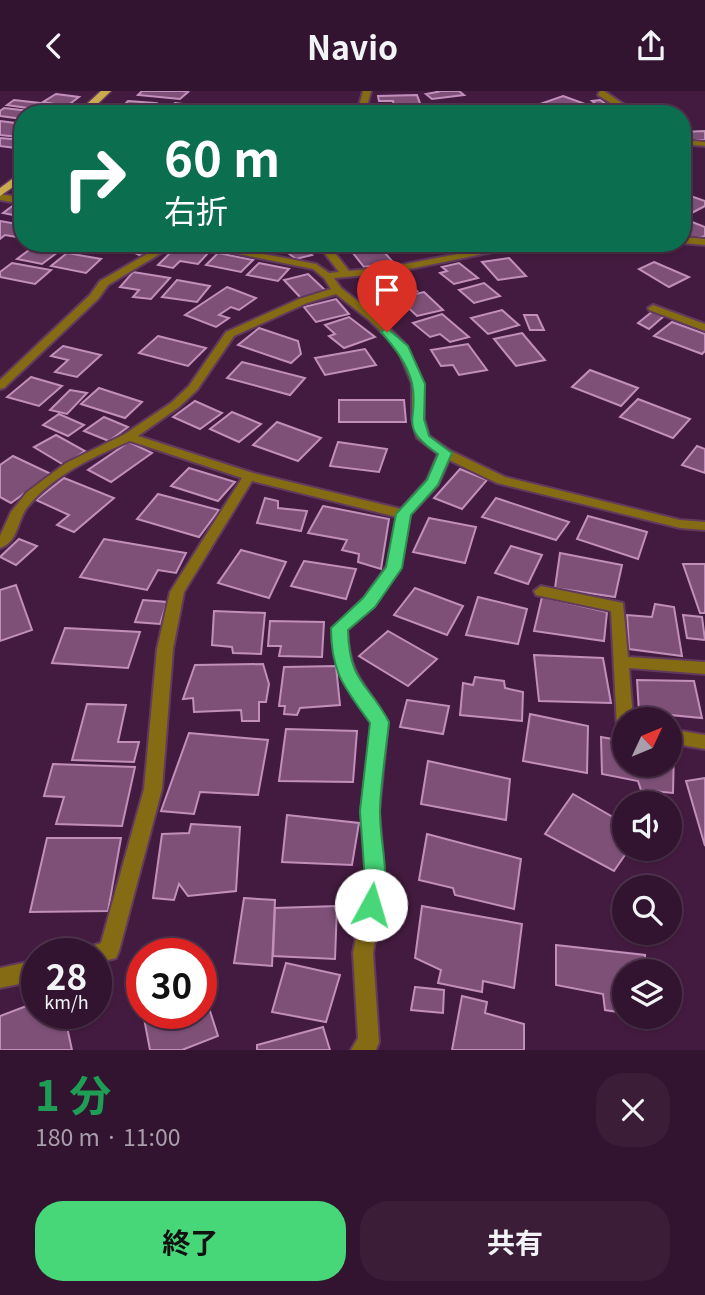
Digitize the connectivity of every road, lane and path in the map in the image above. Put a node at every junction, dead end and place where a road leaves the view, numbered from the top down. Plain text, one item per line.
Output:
1 (106, 91) edge
2 (601, 93) edge
3 (91, 105) edge
4 (620, 105) edge
5 (14, 182) edge
6 (0, 195) edge
7 (157, 252) edge
8 (237, 252) edge
9 (329, 252) edge
10 (484, 252) edge
11 (346, 274) junction
12 (327, 276) junction
13 (337, 291) junction
14 (653, 308) dead end
15 (705, 328) edge
16 (0, 386) edge
17 (129, 437) junction
18 (445, 453) junction
19 (249, 476) junction
20 (404, 514) junction
21 (705, 526) edge
22 (0, 543) edge
23 (541, 591) dead end
24 (621, 661) junction
25 (705, 668) edge
26 (624, 707) edge
27 (682, 738) edge
28 (705, 742) edge
29 (112, 940) edge
30 (21, 973) edge
31 (0, 978) edge
32 (361, 1050) edge

1 - 3 main road
2 - 4 street
5 - 6 main road
7 - 16 street
8 - 12 street
9 - 11 street
10 - 11 street
11 - 12 street
12 - 13 street
13 - 17 street
13 - 18 street
14 - 15 street
17 - 19 street
17 - 22 street
18 - 20 street
18 - 21 street
19 - 20 street
19 - 29 street
20 - 32 street
23 - 24 street
24 - 25 street
24 - 26 street
27 - 28 street
30 - 31 street

